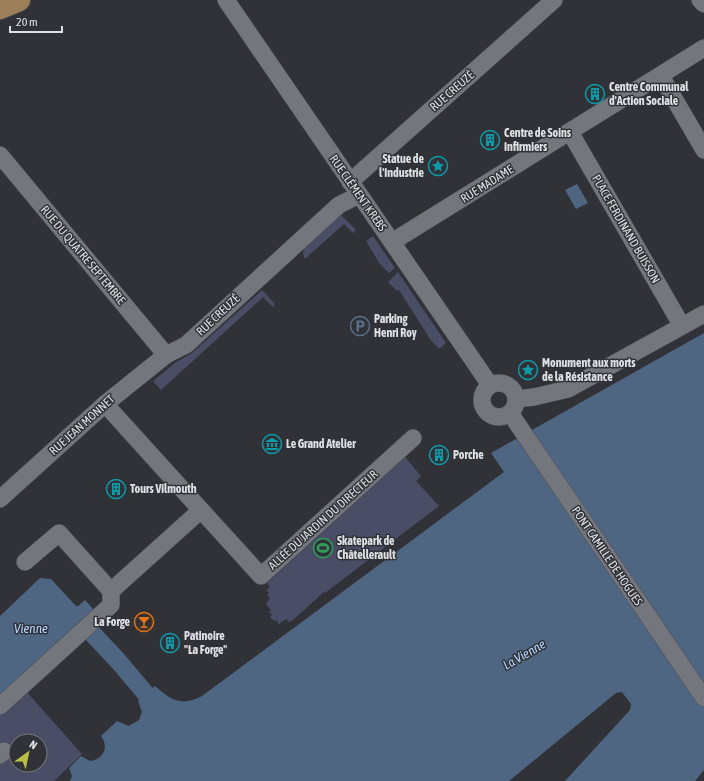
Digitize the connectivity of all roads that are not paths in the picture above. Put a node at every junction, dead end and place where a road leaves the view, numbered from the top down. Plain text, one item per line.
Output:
1 (19, 0) edge
2 (226, 0) edge
3 (554, 0) edge
4 (700, 0) edge
5 (704, 4) edge
6 (0, 8) edge
7 (704, 48) edge
8 (660, 76) junction
9 (570, 132) junction
10 (704, 150) edge
11 (0, 155) edge
12 (354, 188) junction
13 (392, 242) junction
14 (704, 314) edge
15 (682, 326) junction
16 (166, 355) junction
17 (490, 385) junction
18 (105, 404) junction
19 (513, 406) junction
20 (413, 438) dead end
21 (0, 499) edge
22 (201, 510) junction
23 (26, 562) dead end
24 (111, 591) junction
25 (704, 698) edge
26 (0, 706) edge

1 - 6 main road
2 - 12 street, RUE CLÉMENT KREBS
3 - 12 street, RUE CREUZÉ
4 - 5 street
7 - 8 street, RUE MADAME
8 - 9 street, RUE MADAME
8 - 10 street
9 - 13 street, RUE MADAME
9 - 15 street, PLACE FERDINAND BUISSON
11 - 16 street, RUE DU QUATRE SEPTEMBRE
12 - 13 street, RUE CLÉMENT KREBS
12 - 16 street, RUE CREUZÉ
13 - 17 street, RUE CLÉMENT KREBS
14 - 15 street
15 - 19 street
16 - 18 street, RUE JEAN MONNET
17 - 19 street
17 - 19 street
18 - 21 street, RUE JEAN MONNET
18 - 22 street
19 - 25 street, PONT CAMILLE DE HOGUES
20 - 22 street, ALLÉE DU JARDIN DU DIRECTEUR
22 - 24 street
23 - 24 street
24 - 26 street

